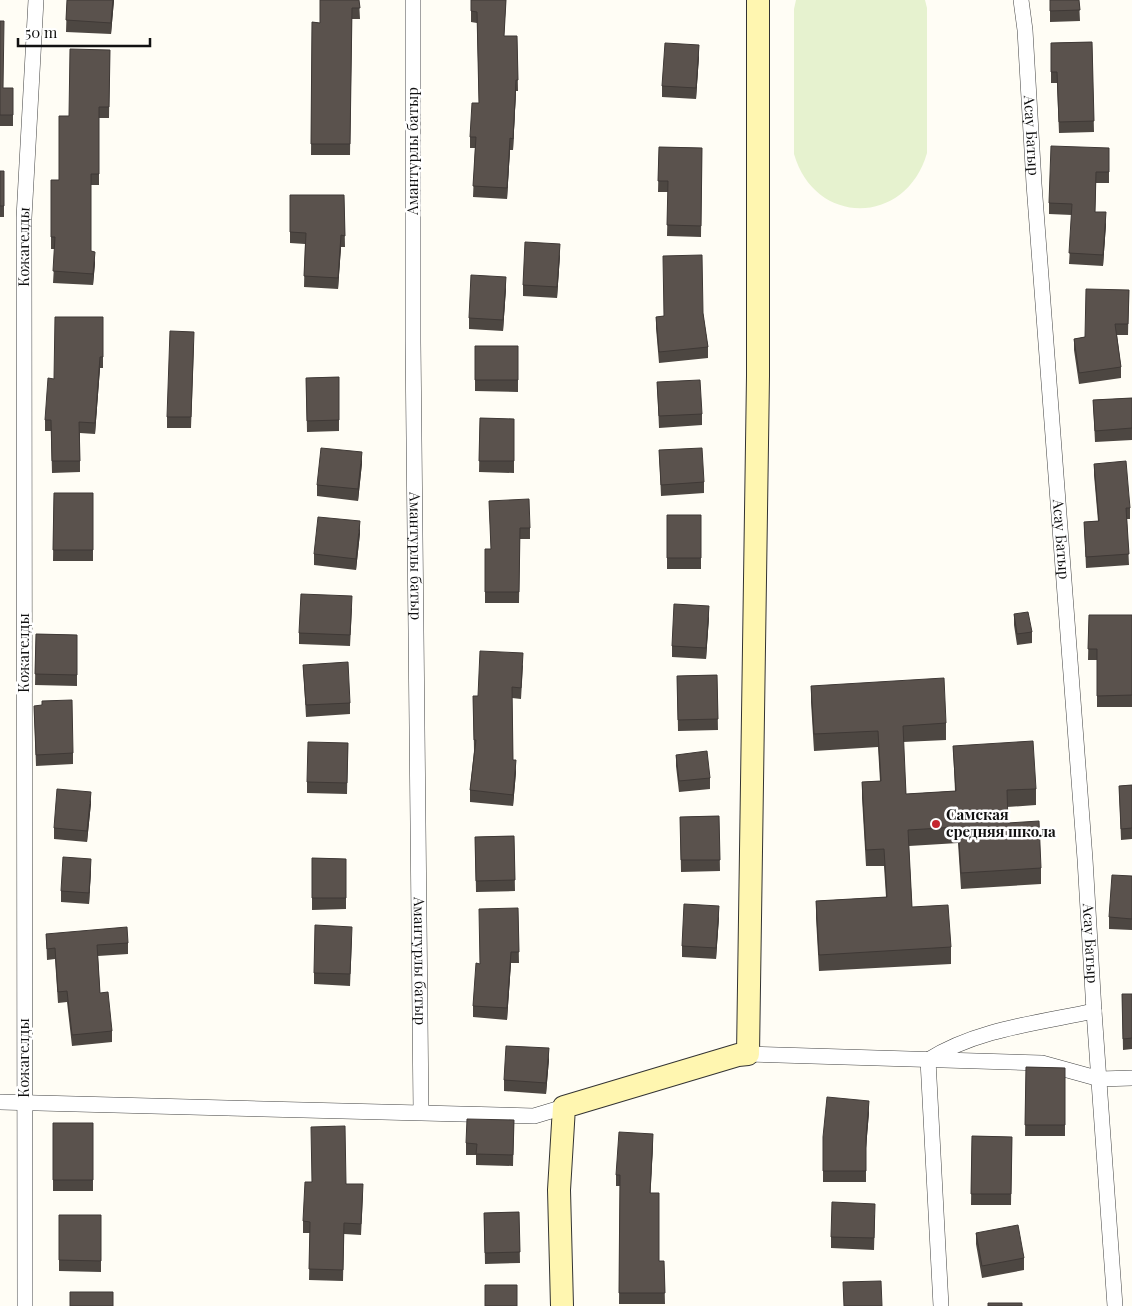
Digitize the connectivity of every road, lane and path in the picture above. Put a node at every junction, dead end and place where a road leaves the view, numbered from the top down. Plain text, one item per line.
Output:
1 (36, 0) edge
2 (413, 0) edge
3 (758, 0) edge
4 (1021, 0) edge
5 (1094, 1011) junction
6 (748, 1054) junction
7 (928, 1060) junction
8 (1100, 1078) junction
9 (1132, 1078) edge
10 (0, 1102) edge
11 (24, 1102) junction
12 (564, 1107) junction
13 (421, 1112) junction
14 (25, 1306) edge
15 (562, 1306) edge
16 (941, 1306) edge
17 (1116, 1306) edge

1 - 11 street, Кожагелды
2 - 13 street, Амантурлы батыр
3 - 6 street
4 - 5 street, Асау Батыр
5 - 7 street
5 - 8 street, Асау Батыр
6 - 7 street
6 - 12 street
7 - 8 street
7 - 16 street
8 - 9 street
8 - 17 street, Асау Батыр
10 - 11 street
11 - 13 street
11 - 14 street, Кожагелды
12 - 13 street
12 - 15 street

